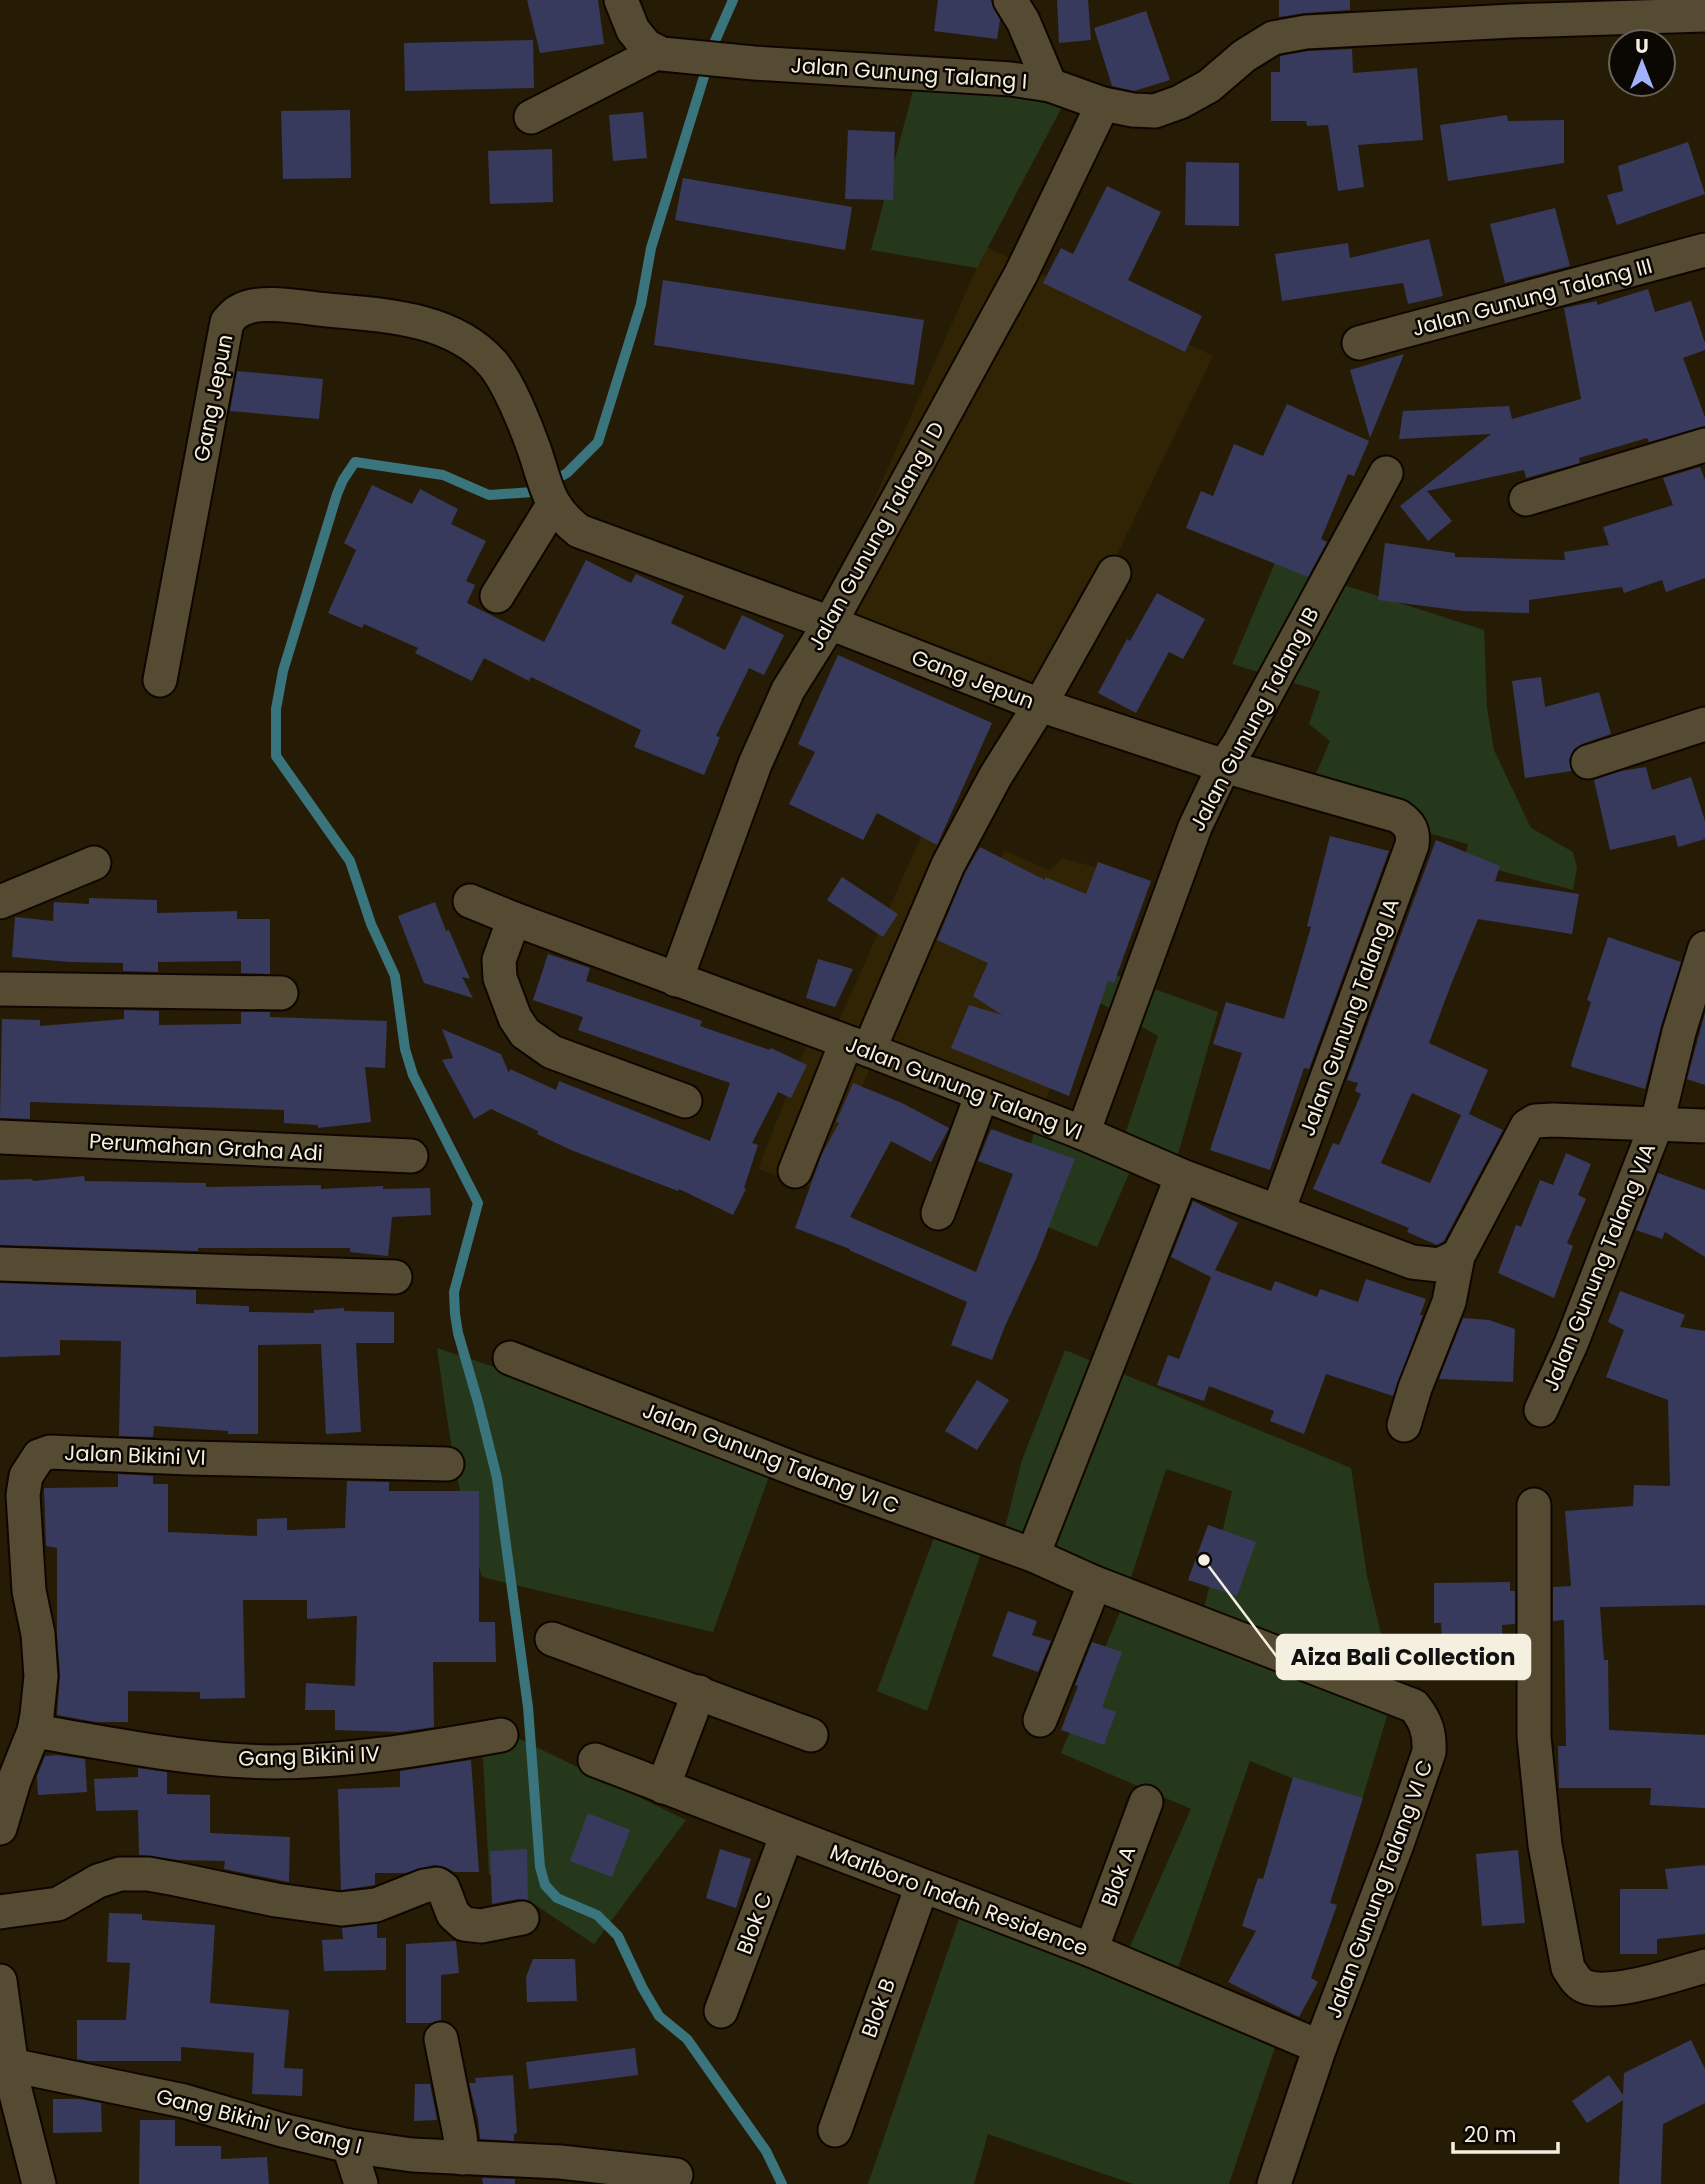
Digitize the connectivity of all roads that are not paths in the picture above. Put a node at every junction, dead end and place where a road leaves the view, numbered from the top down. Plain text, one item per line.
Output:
1 (621, 0) edge
2 (1010, 0) edge
3 (1530, 10) edge
4 (1705, 15) edge
5 (666, 54) junction
6 (1050, 85) junction
7 (1103, 104) junction
8 (531, 117) dead end
9 (1705, 250) edge
10 (1359, 343) dead end
11 (1705, 445) edge
12 (1386, 472) dead end
13 (1526, 499) dead end
14 (552, 502) junction
15 (1114, 573) dead end
16 (497, 596) dead end
17 (830, 623) junction
18 (160, 680) dead end
19 (1040, 705) junction
20 (1705, 724) edge
21 (1588, 762) dead end
22 (1224, 766) junction
23 (1407, 823) joint
24 (94, 863) dead end
25 (470, 901) dead end
26 (0, 902) edge
27 (514, 919) junction
28 (1705, 948) edge
29 (676, 980) junction
30 (0, 989) edge
31 (281, 993) dead end
32 (858, 1046) junction
33 (982, 1094) junction
34 (685, 1101) dead end
35 (1657, 1124) junction
36 (1705, 1126) edge
37 (1083, 1133) junction
38 (0, 1137) edge
39 (411, 1156) dead end
40 (795, 1171) dead end
41 (1181, 1176) junction
42 (1278, 1211) junction
43 (938, 1213) dead end
44 (1458, 1256) junction
45 (0, 1264) edge
46 (395, 1277) dead end
47 (510, 1358) dead end
48 (1541, 1410) dead end
49 (1404, 1425) dead end
50 (447, 1464) dead end
51 (1534, 1505) dead end
52 (1033, 1555) junction
53 (1095, 1583) junction
54 (552, 1639) dead end
55 (699, 1692) junction
56 (1040, 1720) dead end
57 (34, 1731) junction
58 (501, 1735) dead end
59 (811, 1735) dead end
60 (594, 1760) dead end
61 (663, 1787) junction
62 (1146, 1802) dead end
63 (0, 1828) edge
64 (787, 1834) junction
65 (922, 1886) junction
66 (0, 1912) edge
67 (522, 1918) dead end
68 (1091, 1950) junction
69 (1705, 1966) edge
70 (0, 1981) edge
71 (721, 2011) dead end
72 (441, 2039) dead end
73 (1320, 2047) junction
74 (7, 2052) edge
75 (835, 2130) dead end
76 (349, 2146) junction
77 (462, 2158) junction
78 (676, 2175) dead end
79 (39, 2184) edge
80 (361, 2184) edge
81 (1274, 2184) edge

1 - 5 street
2 - 6 street
3 - 4 street, Jalan Gunung Talang I
3 - 7 street, Jalan Gunung Talang I
5 - 6 street, Jalan Gunung Talang I
5 - 8 street
6 - 7 street, Jalan Gunung Talang I
7 - 17 street, Jalan Gunung Talang I D
9 - 10 street, Jalan Gunung Talang III
11 - 13 street
12 - 22 street, Jalan Gunung Talang IB
14 - 16 street
14 - 17 street, Gang Jepun
14 - 18 street, Gang Jepun
15 - 19 street
17 - 19 street, Gang Jepun
17 - 29 street, Jalan Gunung Talang I D
19 - 22 street, Gang Jepun
19 - 32 street
20 - 21 street
22 - 23 street, Gang Jepun
22 - 37 street, Jalan Gunung Talang IB
23 - 42 street, Jalan Gunung Talang IA
24 - 26 street
25 - 27 street, Jalan Gunung Talang VI
27 - 29 street, Jalan Gunung Talang VI
27 - 34 street
28 - 35 street, Jalan Gunung Talang VIA
29 - 32 street, Jalan Gunung Talang VI
30 - 31 street
32 - 33 street, Jalan Gunung Talang VI
32 - 40 street
33 - 37 street, Jalan Gunung Talang VI
33 - 43 street
35 - 36 street
35 - 44 street
35 - 48 street, Jalan Gunung Talang VIA
37 - 41 street, Jalan Gunung Talang VI
38 - 39 street, Perumahan Graha Adi
41 - 42 street, Jalan Gunung Talang VI
41 - 52 street
42 - 44 street, Jalan Gunung Talang VI
44 - 49 street
45 - 46 street
47 - 52 street, Jalan Gunung Talang VI C
50 - 57 street, Jalan Bikini VI
51 - 69 street
52 - 53 street, Jalan Gunung Talang VI C
53 - 56 street
53 - 73 street, Jalan Gunung Talang VI C
54 - 55 street
55 - 59 street
55 - 61 street
57 - 58 street, Gang Bikini IV
57 - 63 street, Jalan Bikini VI
60 - 61 street, Marlboro Indah Residence
61 - 64 street, Marlboro Indah Residence
62 - 68 street, Blok A
64 - 65 street, Marlboro Indah Residence
64 - 71 street, Blok C
65 - 68 street, Marlboro Indah Residence
65 - 75 street, Blok B
66 - 67 street
68 - 73 street, Marlboro Indah Residence
70 - 74 street
72 - 77 street
73 - 81 street, Jalan Gunung Talang VI C
74 - 76 street, Gang Bikini V Gang I
74 - 79 street
76 - 77 street, Gang Bikini V Gang I
76 - 80 street
77 - 78 street, Gang Bikini V Gang I

